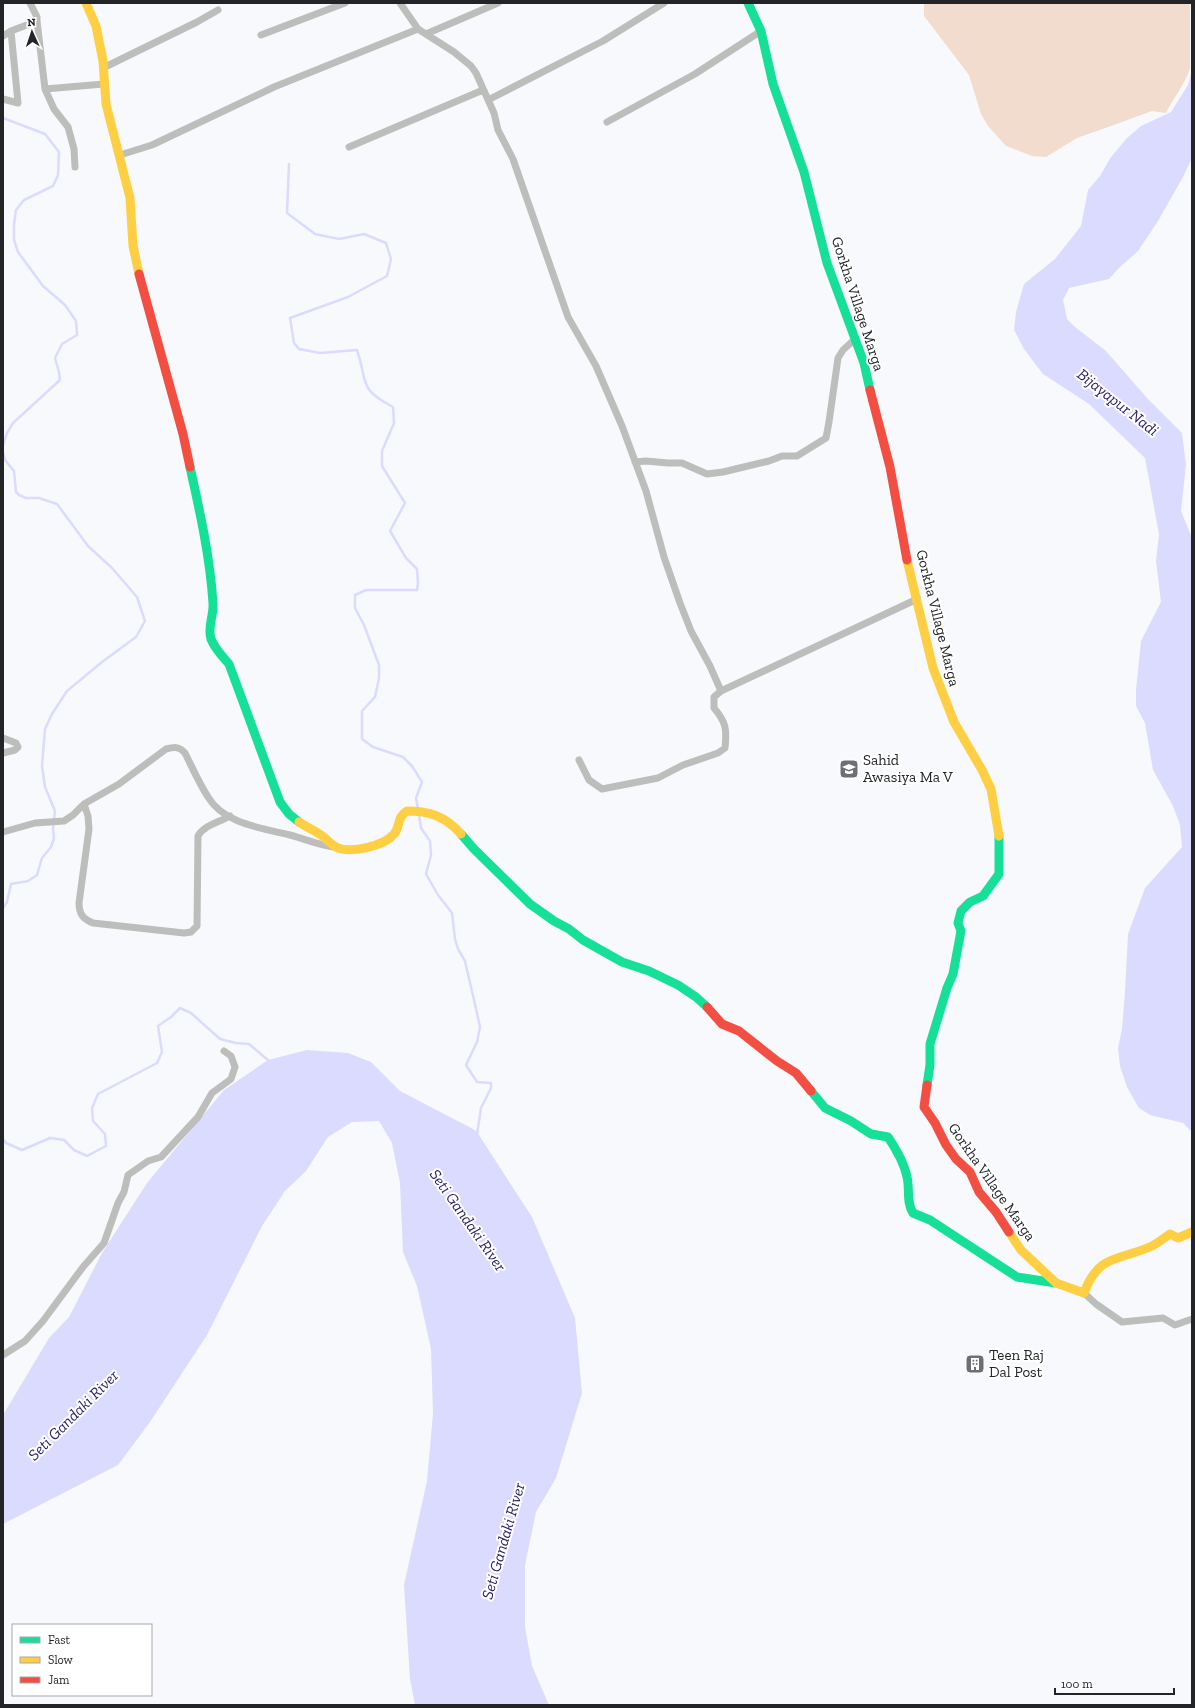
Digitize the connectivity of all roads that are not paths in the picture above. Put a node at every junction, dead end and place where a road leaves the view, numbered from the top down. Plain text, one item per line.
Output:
1 (30, 3) edge
2 (86, 3) edge
3 (345, 3) edge
4 (400, 3) edge
5 (498, 3) edge
6 (664, 3) edge
7 (748, 3) edge
8 (218, 10) dead end
9 (37, 21) junction
10 (418, 29) junction
11 (11, 31) junction
12 (760, 31) junction
13 (426, 34) junction
14 (261, 35) dead end
15 (3, 36) edge
16 (103, 68) junction
17 (104, 84) junction
18 (46, 89) junction
19 (483, 90) junction
20 (3, 99) edge
21 (488, 100) junction
22 (607, 122) dead end
23 (349, 147) dead end
24 (120, 155) junction
25 (76, 167) dead end
26 (856, 339) junction
27 (635, 462) junction
28 (917, 597) junction
29 (721, 691) junction
30 (3, 738) edge
31 (3, 753) edge
32 (579, 760) dead end
33 (84, 804) junction
34 (230, 816) junction
35 (3, 832) edge
36 (334, 847) junction
37 (224, 1051) dead end
38 (1192, 1232) edge
39 (1056, 1283) junction
40 (1084, 1293) junction
41 (1192, 1319) edge
42 (3, 1355) edge

1 - 9 street
2 - 16 street
3 - 14 street
4 - 10 street
5 - 13 street
6 - 21 street
7 - 12 street, Gorkha Village Marga
8 - 16 street
9 - 11 street
9 - 18 street
10 - 13 street
10 - 24 street
11 - 15 street
11 - 20 street
12 - 22 street
12 - 26 street, Gorkha Village Marga
13 - 19 street
16 - 17 street
17 - 18 street
17 - 24 street
18 - 25 street
19 - 21 street
19 - 23 street
21 - 27 street
24 - 36 street
26 - 27 street
26 - 28 street, Gorkha Village Marga
27 - 29 street
28 - 29 street
28 - 39 street, Gorkha Village Marga
29 - 32 street
30 - 31 street
33 - 34 street
33 - 34 street
33 - 35 street
34 - 36 street
36 - 39 street
37 - 42 street
38 - 40 street
39 - 40 street, Gorkha Village Marga
40 - 41 street

